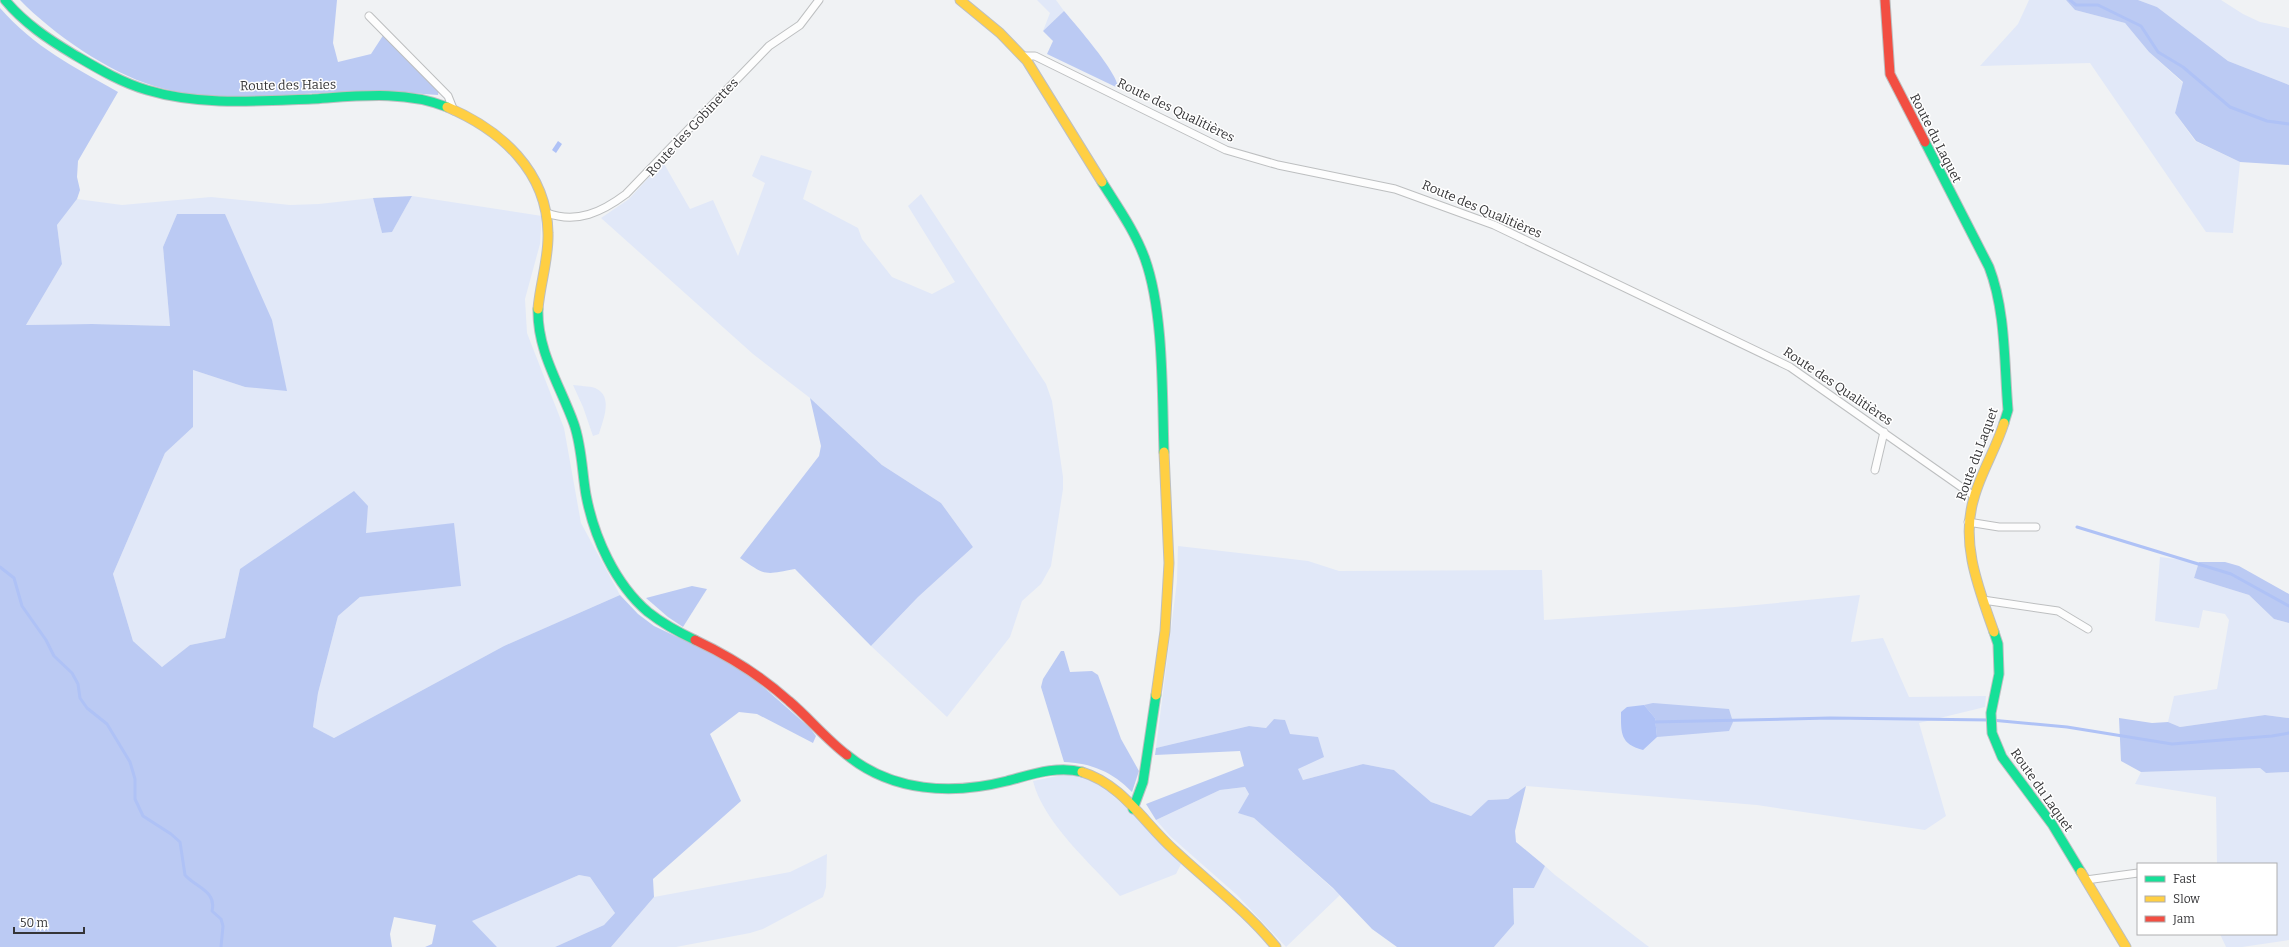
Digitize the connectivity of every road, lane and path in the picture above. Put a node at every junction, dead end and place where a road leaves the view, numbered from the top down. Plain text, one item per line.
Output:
1 (5, 0) edge
2 (819, 0) edge
3 (960, 0) edge
4 (1886, 0) edge
5 (369, 16) dead end
6 (1023, 56) junction
7 (454, 111) junction
8 (547, 214) junction
9 (1884, 432) junction
10 (1875, 470) dead end
11 (1974, 496) junction
12 (1968, 522) junction
13 (2036, 527) dead end
14 (1983, 600) junction
15 (2088, 629) dead end
16 (1133, 808) junction
17 (2137, 873) edge
18 (2086, 880) junction
19 (1276, 947) edge
20 (2126, 947) edge

1 - 7 street, Route des Haies
2 - 8 street, Route des Gobinettes
3 - 6 street
4 - 11 street, Route du Laquet
5 - 7 street
6 - 9 street, Route des Qualitières
6 - 16 street
7 - 8 street, Route des Haies
8 - 16 street, Route des Haies
9 - 10 street
9 - 11 street, Route des Qualitières
11 - 12 street, Route du Laquet
12 - 13 street
12 - 14 street, Route du Laquet
14 - 15 street
14 - 18 street, Route du Laquet
16 - 19 street, Route des Haies
17 - 18 street
18 - 20 street, Route du Laquet

